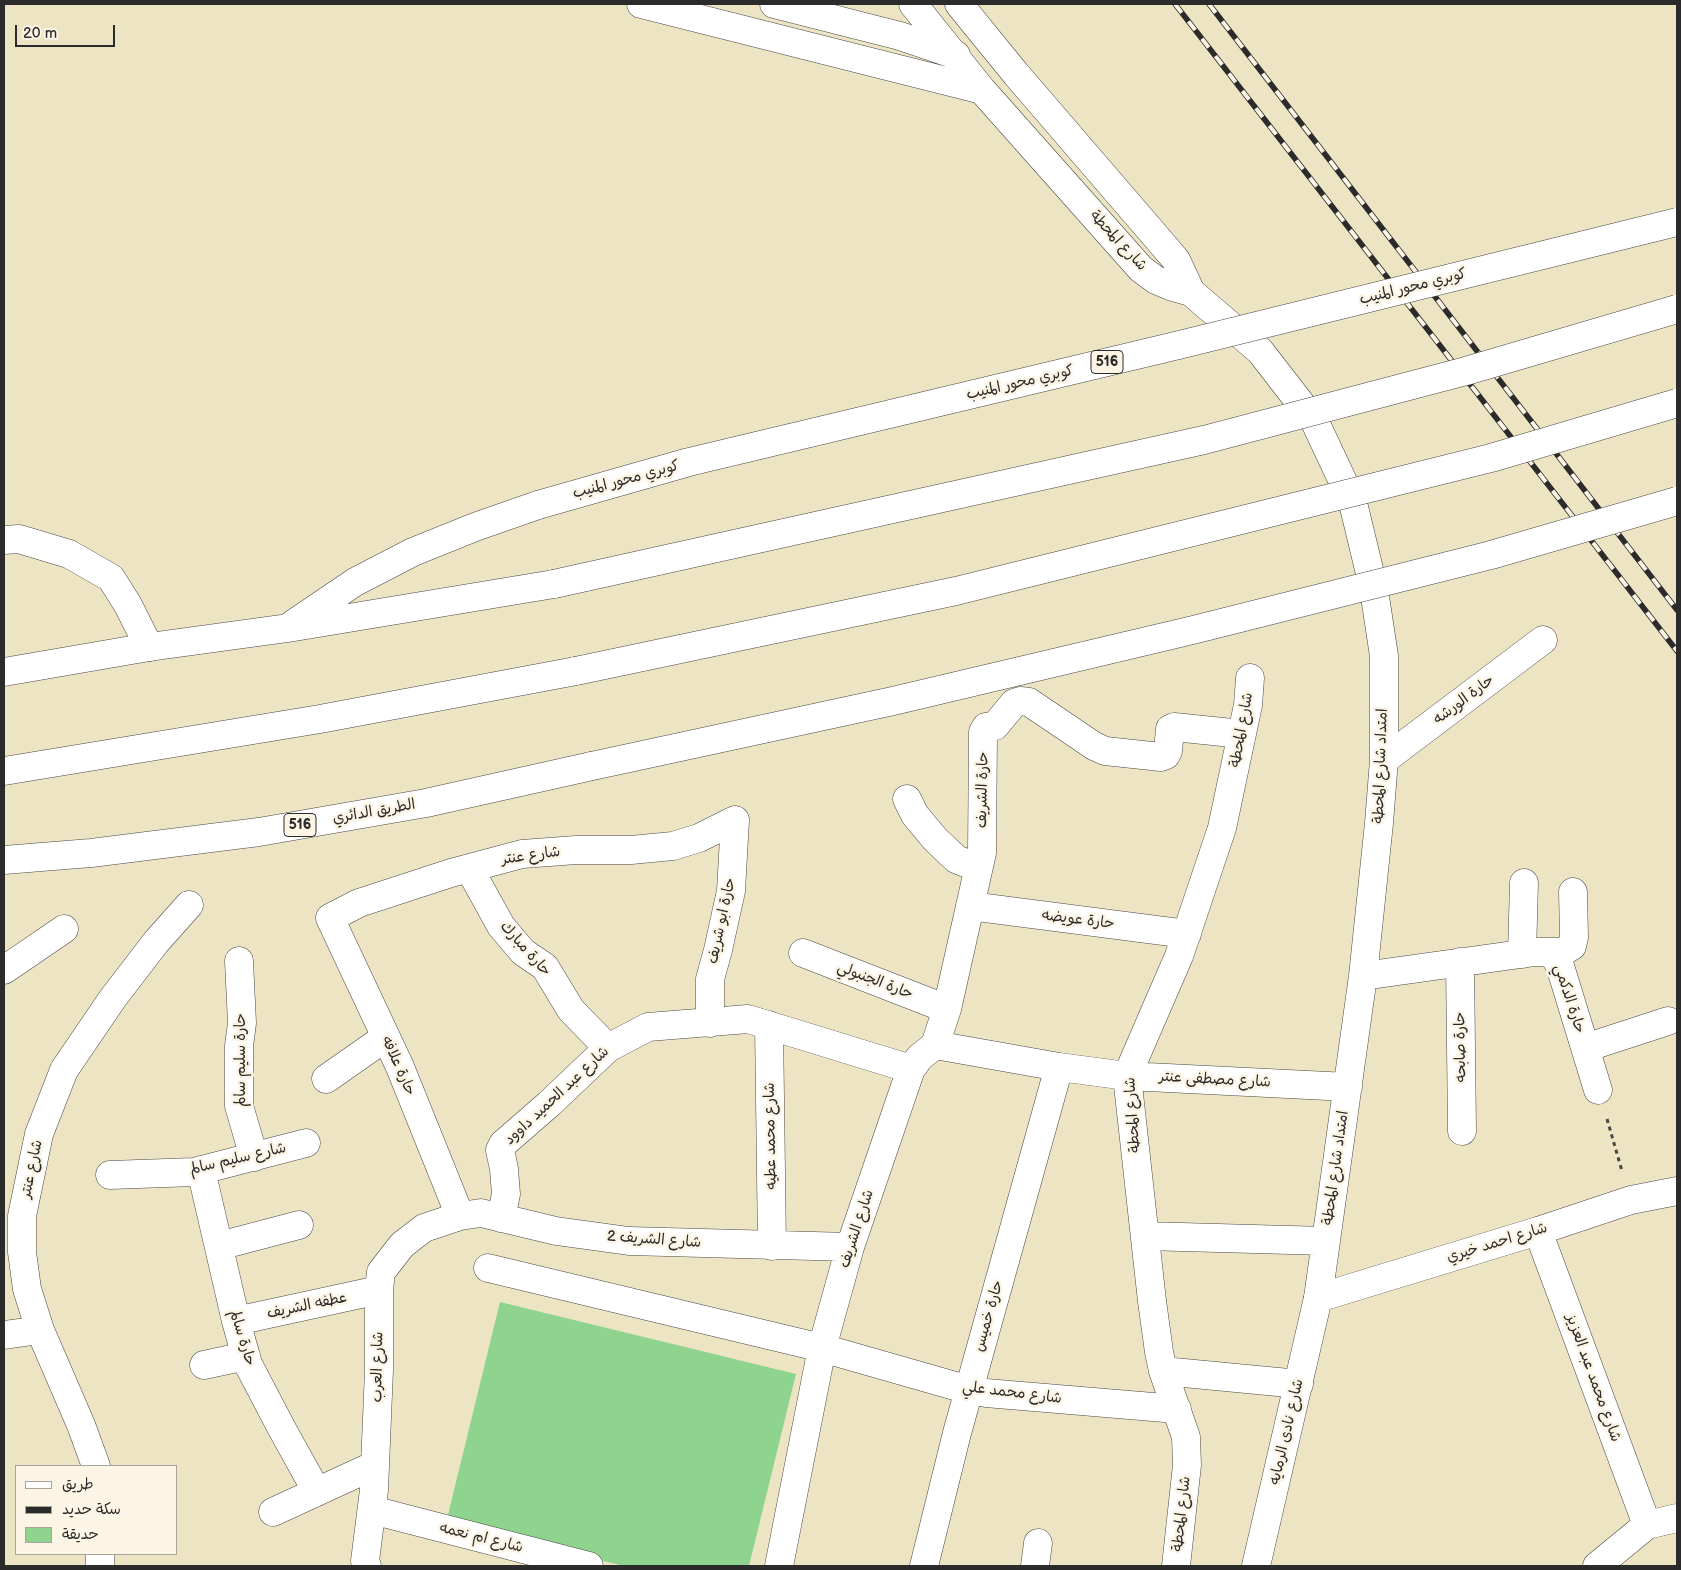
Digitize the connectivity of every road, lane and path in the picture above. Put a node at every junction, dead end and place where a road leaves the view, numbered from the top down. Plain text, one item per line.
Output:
1 (641, 4) edge
2 (913, 4) edge
3 (959, 4) edge
4 (786, 5) edge
5 (955, 54) junction
6 (1016, 74) junction
7 (982, 90) junction
8 (1675, 222) edge
9 (1192, 292) junction
10 (1677, 309) edge
11 (1677, 403) edge
12 (1677, 501) edge
13 (4, 540) edge
14 (288, 628) junction
15 (1543, 640) dead end
16 (149, 647) junction
17 (4, 672) edge
18 (1250, 678) dead end
19 (1242, 734) junction
20 (1384, 760) junction
21 (4, 771) edge
22 (907, 799) dead end
23 (736, 820) joint
24 (4, 860) edge
25 (468, 868) junction
26 (978, 868) junction
27 (1524, 883) dead end
28 (1573, 892) dead end
29 (189, 905) dead end
30 (970, 906) junction
31 (330, 918) joint
32 (64, 929) dead end
33 (1186, 934) junction
34 (1552, 952) junction
35 (802, 953) dead end
36 (1522, 954) junction
37 (239, 961) dead end
38 (1460, 962) junction
39 (4, 970) edge
40 (1363, 976) junction
41 (947, 1009) junction
42 (1668, 1021) dead end
43 (710, 1023) junction
44 (770, 1025) junction
45 (386, 1037) junction
46 (935, 1045) junction
47 (608, 1048) junction
48 (1585, 1048) junction
49 (1059, 1067) junction
50 (911, 1069) junction
51 (1127, 1076) junction
52 (326, 1079) dead end
53 (1348, 1087) junction
54 (1598, 1090) joint
55 (1462, 1131) dead end
56 (306, 1143) dead end
57 (254, 1157) junction
58 (201, 1170) junction
59 (110, 1175) dead end
60 (1677, 1191) edge
61 (1631, 1200) junction
62 (460, 1216) junction
63 (500, 1218) junction
64 (299, 1224) dead end
65 (1538, 1231) junction
66 (1145, 1236) junction
67 (1326, 1241) junction
68 (218, 1246) junction
69 (772, 1246) junction
70 (850, 1247) junction
71 (488, 1268) dead end
72 (379, 1290) junction
73 (1318, 1298) junction
74 (236, 1321) junction
75 (40, 1330) junction
76 (4, 1334) edge
77 (822, 1348) junction
78 (246, 1356) junction
79 (204, 1365) dead end
80 (1164, 1371) junction
81 (1299, 1384) junction
82 (969, 1390) junction
83 (1177, 1409) junction
84 (96, 1465) edge
85 (375, 1465) junction
86 (317, 1492) junction
87 (372, 1510) junction
88 (273, 1512) dead end
89 (1677, 1518) edge
90 (1647, 1525) junction
91 (562, 1563) edge
92 (366, 1564) edge
93 (590, 1566) edge
94 (779, 1566) edge
95 (924, 1566) edge
96 (1176, 1566) edge
97 (1256, 1566) edge
98 (1597, 1566) edge

1 - 7 main road
2 - 5 main road, شارع المحطة
3 - 6 main road, شارع المحطة
4 - 5 main road
5 - 6 main road
5 - 7 main road, شارع المحطة
6 - 9 main road, شارع المحطة
7 - 9 main road, شارع المحطة
8 - 14 main road, كوبري محور المنيب / 516, bridge
9 - 20 main road, امتداد شارع المحطة
10 - 14 main road, 516, bridge
11 - 21 main road, bridge
12 - 24 main road, الطريق الدائري / 516, bridge
13 - 16 main road
14 - 16 main road, 516
15 - 20 main road, حارة الورشه
16 - 17 main road, 516
18 - 19 main road, شارع المحطة
19 - 26 main road, حارة الشريف
19 - 33 main road, شارع المحطة
20 - 40 main road, امتداد شارع المحطة
22 - 26 main road
23 - 25 main road, شارع عنتر
23 - 43 main road, حارة ابو شريف
25 - 31 main road, شارع عنتر
25 - 47 main road, حارة مبارك
26 - 30 main road, حارة الشريف
27 - 36 main road
28 - 34 main road
29 - 75 main road, شارع عنتر
30 - 33 main road, حارة عويضه
30 - 41 main road, شارع الشريف
31 - 45 main road, حارة علافه
32 - 39 main road
33 - 51 main road, شارع المحطة
34 - 36 main road, حارة الدكمي
34 - 48 main road, حارة الدكمي
35 - 41 main road, حارة الجنبولي
36 - 38 main road, حارة الدكمي
37 - 57 main road, حارة سليم سالم
38 - 40 main road, حارة الدكمي
38 - 55 main road, حارة صابحه
40 - 53 main road, امتداد شارع المحطة
41 - 46 main road, شارع الشريف
42 - 48 main road
43 - 44 main road, شارع عبد الحميد داوود
43 - 47 main road, شارع عبد الحميد داوود
44 - 50 main road, شارع عبد الحميد داوود
44 - 69 main road, شارع محمد عطيه
45 - 52 main road
45 - 62 main road, حارة علافه
46 - 49 main road, شارع مصطفى عنتر
46 - 50 main road, شارع الشريف
47 - 63 main road, شارع عبد الحميد داوود
48 - 54 main road, حارة الدكمي
49 - 51 main road, شارع مصطفى عنتر
49 - 82 main road, حارة خميس
50 - 70 main road, شارع الشريف
51 - 53 main road, شارع مصطفى عنتر
51 - 66 main road, شارع المحطة
53 - 67 main road, امتداد شارع المحطة
54 - 61 path
56 - 57 main road, شارع سليم سالم
57 - 58 main road, شارع سليم سالم
58 - 59 main road, شارع سليم سالم
58 - 68 main road, حارة سالم
60 - 61 main road, شارع احمد خيري
61 - 65 main road, شارع احمد خيري
62 - 63 main road, شارع الشريف 2
62 - 72 main road, شارع العرب
63 - 69 main road, شارع الشريف 2
64 - 68 main road
65 - 73 main road, شارع احمد خيري
65 - 90 main road, شارع محمد عبد العزيز
66 - 67 main road
66 - 80 main road, شارع المحطة
67 - 73 main road, امتداد شارع المحطة
68 - 74 main road, حارة سالم
69 - 70 main road, شارع الشريف 2
70 - 77 main road, شارع الشريف
71 - 77 main road, شارع محمد علي
72 - 74 main road, عطفه الشريف
72 - 85 main road, شارع العرب
73 - 81 main road, شارع نادى الرمايه
74 - 78 main road, حارة سالم
75 - 76 main road
75 - 84 main road, شارع عنتر
77 - 82 main road, شارع محمد علي
77 - 94 main road, شارع الشريف
78 - 79 main road
78 - 86 main road, حارة سالم
80 - 81 main road
80 - 83 main road, شارع المحطة
81 - 97 main road, شارع نادى الرمايه
82 - 83 main road, شارع محمد علي
82 - 95 main road, حارة خميس
83 - 96 main road, شارع المحطة
85 - 86 main road
85 - 87 main road, شارع العرب
86 - 88 main road
87 - 91 main road, شارع ام نعمه
87 - 92 main road, شارع العرب
89 - 90 main road
90 - 98 main road
91 - 93 main road, شارع ام نعمه

